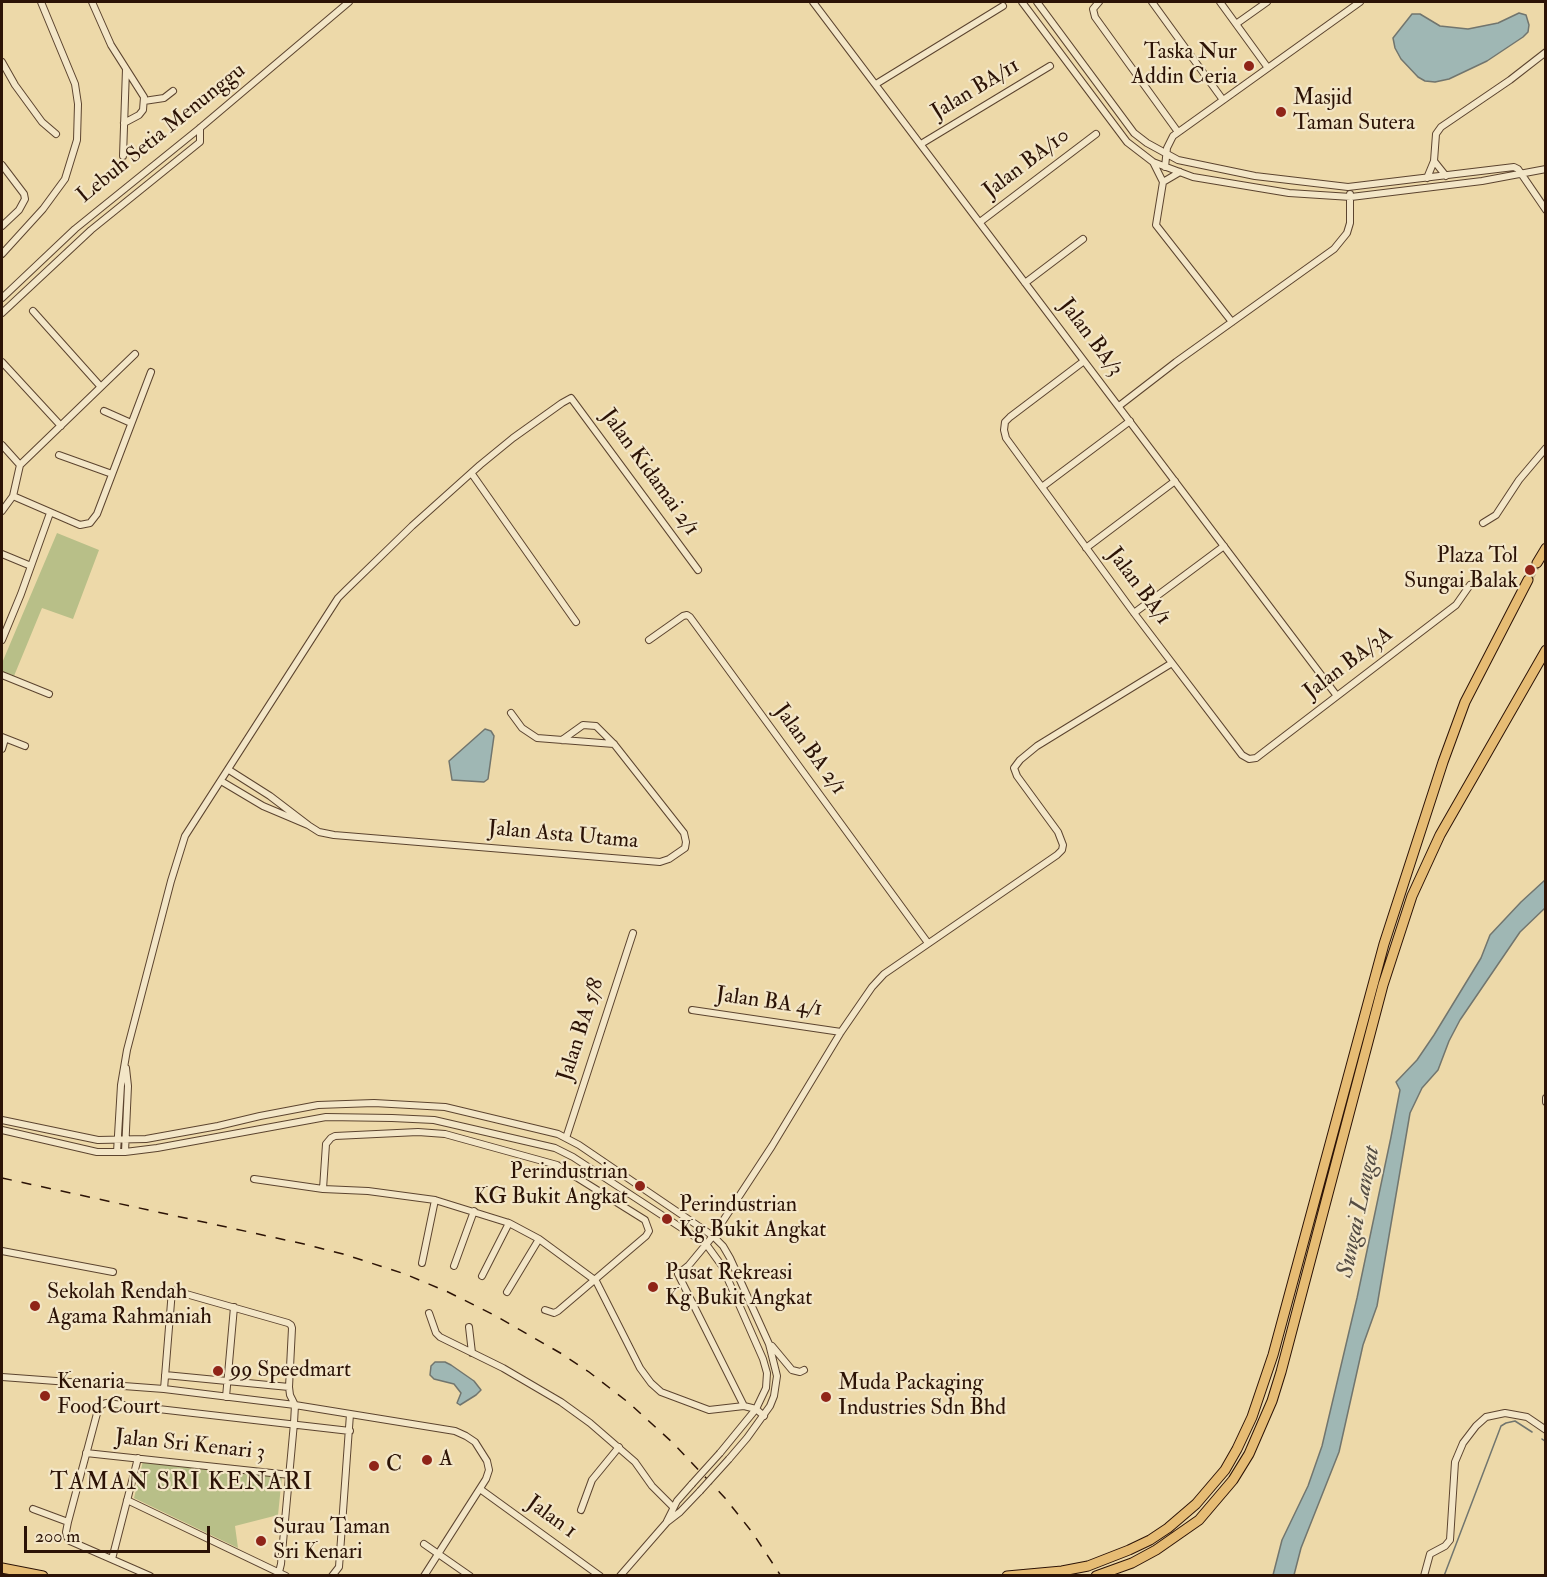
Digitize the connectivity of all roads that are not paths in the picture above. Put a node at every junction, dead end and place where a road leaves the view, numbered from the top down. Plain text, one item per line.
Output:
1 (41, 2) edge
2 (92, 2) edge
3 (349, 2) edge
4 (813, 2) edge
5 (1022, 2) edge
6 (1036, 2) edge
7 (1099, 2) edge
8 (1152, 2) edge
9 (1220, 2) edge
10 (1267, 2) edge
11 (1360, 2) edge
12 (1003, 6) dead end
13 (1236, 24) junction
14 (1545, 52) edge
15 (2, 62) edge
16 (1050, 66) dead end
17 (126, 68) junction
18 (1268, 68) junction
19 (876, 84) junction
20 (173, 91) dead end
21 (1223, 100) junction
22 (144, 101) junction
23 (124, 123) junction
24 (200, 128) junction
25 (1178, 132) junction
26 (56, 134) dead end
27 (1096, 134) dead end
28 (921, 144) junction
29 (1167, 154) junction
30 (123, 156) dead end
31 (1434, 161) junction
32 (1153, 162) junction
33 (2, 165) edge
34 (1165, 167) junction
35 (1545, 170) edge
36 (1179, 172) junction
37 (1521, 174) junction
38 (1446, 176) junction
39 (1427, 178) junction
40 (1162, 182) junction
41 (1348, 188) junction
42 (1351, 197) junction
43 (1545, 210) edge
44 (980, 222) junction
45 (2, 226) edge
46 (1083, 239) dead end
47 (49, 252) junction
48 (2, 254) edge
49 (56, 261) junction
50 (1025, 283) junction
51 (2, 298) edge
52 (33, 311) dead end
53 (2, 313) edge
54 (1232, 322) junction
55 (135, 354) dead end
56 (1084, 361) junction
57 (2, 362) edge
58 (151, 372) dead end
59 (101, 387) junction
60 (1119, 406) junction
61 (104, 411) dead end
62 (1130, 421) junction
63 (131, 423) junction
64 (61, 426) junction
65 (2, 445) edge
66 (1545, 448) edge
67 (59, 454) dead end
68 (20, 465) junction
69 (112, 474) junction
70 (472, 474) junction
71 (1175, 481) junction
72 (1042, 487) junction
73 (14, 496) junction
74 (2, 511) edge
75 (50, 513) junction
76 (1484, 523) dead end
77 (1224, 546) junction
78 (1086, 548) junction
79 (1545, 548) edge
80 (2, 554) edge
81 (1537, 563) tunnel mouth
82 (31, 566) junction
83 (698, 570) dead end
84 (1528, 580) tunnel mouth
85 (1470, 585) dead end
86 (1134, 613) junction
87 (2, 616) edge
88 (11, 620) junction
89 (576, 622) dead end
90 (650, 639) dead end
91 (2, 640) edge
92 (1545, 650) edge
93 (1172, 663) junction
94 (2, 675) edge
95 (49, 694) dead end
96 (1337, 696) junction
97 (511, 713) dead end
98 (4, 738) edge
99 (562, 740) junction
100 (614, 744) junction
101 (25, 746) dead end
102 (2, 748) edge
103 (1242, 755) joint
104 (229, 770) junction
105 (221, 782) junction
106 (308, 825) junction
107 (633, 933) dead end
108 (928, 943) junction
109 (692, 1010) dead end
110 (841, 1032) junction
111 (125, 1062) junction
112 (2, 1120) edge
113 (126, 1121) junction
114 (2, 1130) edge
115 (566, 1138) junction
116 (122, 1139) junction
117 (146, 1139) junction
118 (117, 1152) junction
119 (125, 1152) junction
120 (254, 1179) dead end
121 (323, 1189) junction
122 (624, 1191) junction
123 (435, 1200) junction
124 (617, 1202) junction
125 (474, 1211) junction
126 (509, 1223) junction
127 (713, 1236) junction
128 (539, 1239) junction
129 (706, 1244) junction
130 (2, 1251) edge
131 (422, 1263) dead end
132 (454, 1266) dead end
133 (113, 1272) dead end
134 (482, 1276) dead end
135 (596, 1281) junction
136 (507, 1292) dead end
137 (234, 1307) junction
138 (545, 1310) dead end
139 (429, 1313) dead end
140 (469, 1327) dead end
141 (769, 1344) junction
142 (472, 1353) junction
143 (804, 1370) dead end
144 (165, 1375) junction
145 (2, 1377) edge
146 (227, 1381) junction
147 (289, 1387) junction
148 (164, 1389) junction
149 (226, 1397) junction
150 (295, 1406) junction
151 (744, 1406) junction
152 (756, 1409) junction
153 (350, 1414) junction
154 (764, 1416) junction
155 (294, 1423) junction
156 (1545, 1430) edge
157 (350, 1431) junction
158 (619, 1447) junction
159 (86, 1453) junction
160 (138, 1458) junction
161 (290, 1475) junction
162 (480, 1489) junction
163 (127, 1500) junction
164 (673, 1508) junction
165 (33, 1509) dead end
166 (581, 1510) dead end
167 (68, 1522) junction
168 (666, 1522) junction
169 (423, 1544) dead end
170 (438, 1554) junction
171 (112, 1559) junction
172 (2, 1568) edge
173 (43, 1575) edge
174 (150, 1575) edge
175 (281, 1575) edge
176 (332, 1575) edge
177 (424, 1575) edge
178 (470, 1575) edge
179 (600, 1575) edge
180 (620, 1575) edge
181 (1007, 1575) edge
182 (1096, 1575) edge
183 (1424, 1575) edge

1 - 48 street
2 - 17 street
3 - 24 street, Lebuh Setia Menunggu
4 - 19 street, Jalan BA/3
5 - 32 street
6 - 29 street
7 - 25 street
8 - 21 street
9 - 13 street
10 - 13 street
11 - 18 street
12 - 19 street
13 - 18 street
14 - 31 street
15 - 26 street
16 - 28 street, Jalan BA/11
17 - 22 street
17 - 23 street
18 - 21 street
19 - 28 street, Jalan BA/3
20 - 22 street
21 - 25 street
22 - 23 street
23 - 30 street
24 - 47 street, Lebuh Setia Menunggu
24 - 49 street, Lebuh Setia Menunggu
25 - 29 street
27 - 44 street, Jalan BA/10
28 - 44 street, Jalan BA/3
29 - 34 street
29 - 41 street
31 - 38 street
31 - 39 street
32 - 34 street
32 - 40 street
33 - 45 street
34 - 36 street
35 - 37 street
36 - 40 street
36 - 42 street
37 - 38 street
37 - 42 street
37 - 43 street
38 - 39 street
39 - 41 street
40 - 54 street
41 - 42 street
42 - 54 street
44 - 50 street, Jalan BA/3
46 - 50 street
47 - 49 street
47 - 51 street, Lebuh Setia Menunggu
49 - 53 street, Lebuh Setia Menunggu
50 - 56 street, Jalan BA/3
52 - 59 street
54 - 60 street
55 - 59 street
56 - 60 street, Jalan BA/3
56 - 72 street, Jalan BA/1
57 - 64 street
58 - 63 street
59 - 64 street
60 - 62 street, Jalan BA/3
61 - 63 street
62 - 71 street, Jalan BA/3
62 - 72 street
63 - 69 street
64 - 68 street
65 - 68 street
66 - 76 street
67 - 69 street
68 - 73 street
69 - 75 street
70 - 83 street, Jalan Kidamai 2/1
70 - 89 street
70 - 104 street
71 - 77 street, Jalan BA/3
71 - 78 street
72 - 78 street, Jalan BA/1
73 - 74 street
73 - 75 street
75 - 82 street
77 - 86 street
77 - 96 street, Jalan BA/3
78 - 86 street, Jalan BA/1
79 - 81 highway
80 - 82 street
82 - 88 street
84 - 181 highway
85 - 96 street, Jalan BA/3A
86 - 93 street, Jalan BA/1
87 - 88 street
88 - 91 street
90 - 108 street, Jalan BA 2/1
92 - 182 highway
93 - 103 street, Jalan BA/1
93 - 108 street
94 - 95 street
96 - 103 street, Jalan BA/3A
97 - 99 street
98 - 101 street
98 - 102 street
99 - 100 street
99 - 100 street, Jalan Asta Utama
100 - 106 street, Jalan Asta Utama
104 - 105 street
104 - 106 street, Jalan Asta Utama
105 - 106 street, Jalan Asta Utama
105 - 111 street
107 - 115 street, Jalan BA 5/8
108 - 110 street
109 - 110 street, Jalan BA 4/1
110 - 127 street
111 - 113 street
111 - 116 street
112 - 116 street
113 - 116 street
113 - 117 street
114 - 118 street
115 - 117 street
115 - 127 street
116 - 117 street
116 - 118 street
116 - 119 street
118 - 119 street
119 - 122 street
120 - 121 street
121 - 123 street
121 - 124 street
122 - 124 street
122 - 129 street
123 - 125 street
123 - 131 street
124 - 135 street
125 - 126 street
125 - 132 street
126 - 128 street
126 - 134 street
127 - 129 street
127 - 141 street
128 - 135 street
128 - 136 street
129 - 151 street
129 - 152 street
130 - 133 street
135 - 138 street
135 - 151 street
137 - 144 street
137 - 146 street
137 - 147 street
139 - 142 street
140 - 142 street
141 - 143 street
141 - 154 street
142 - 158 street
144 - 146 street
144 - 148 street
145 - 148 street
146 - 147 street
146 - 149 street
147 - 150 street
148 - 149 street
149 - 150 street
150 - 153 street
150 - 155 street
151 - 152 street
152 - 154 street
152 - 164 street, bridge
153 - 157 street
153 - 162 street
154 - 168 street, bridge
155 - 157 street
155 - 159 street
155 - 161 street
156 - 183 street
157 - 176 street
158 - 164 street
158 - 166 street
159 - 160 street, Jalan Sri Kenari 3
159 - 167 street
160 - 161 street, Jalan Sri Kenari 3
160 - 163 street
161 - 175 street
162 - 170 street
162 - 179 street, Jalan 1
163 - 171 street
163 - 175 street
164 - 168 street
165 - 167 street
167 - 171 street
168 - 180 street
169 - 170 street
170 - 177 street
170 - 178 street
171 - 174 street
172 - 173 highway

